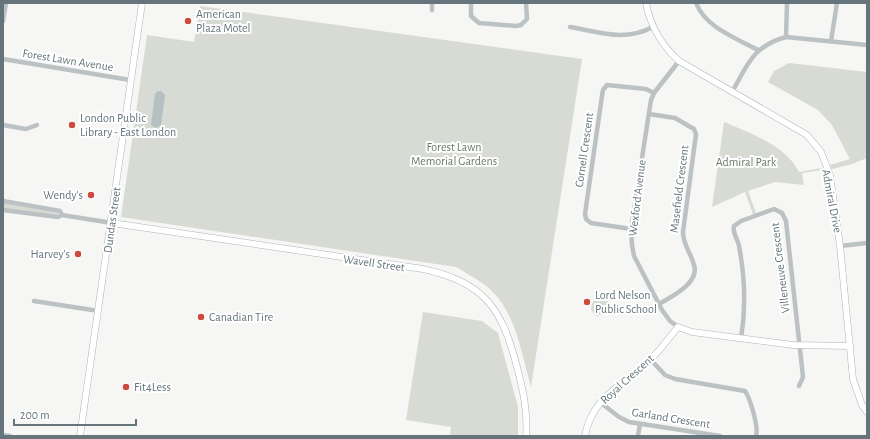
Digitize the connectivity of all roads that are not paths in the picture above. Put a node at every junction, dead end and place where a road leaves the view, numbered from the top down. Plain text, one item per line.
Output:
1 (6, 3) edge
2 (142, 3) edge
3 (432, 3) edge
4 (472, 3) edge
5 (526, 3) edge
6 (646, 3) edge
7 (696, 3) edge
8 (788, 3) edge
9 (837, 3) edge
10 (432, 10) dead end
11 (3, 21) edge
12 (570, 27) dead end
13 (652, 27) junction
14 (786, 37) junction
15 (831, 41) junction
16 (867, 45) edge
17 (758, 50) junction
18 (3, 59) edge
19 (679, 61) junction
20 (130, 80) junction
21 (732, 92) junction
22 (654, 93) junction
23 (649, 114) junction
24 (3, 124) edge
25 (37, 126) dead end
26 (3, 201) edge
27 (3, 210) edge
28 (62, 215) junction
29 (112, 223) junction
30 (631, 228) junction
31 (867, 243) edge
32 (840, 246) junction
33 (34, 301) dead end
34 (659, 304) junction
35 (99, 311) junction
36 (678, 327) junction
37 (741, 339) junction
38 (799, 345) junction
39 (850, 346) junction
40 (651, 360) junction
41 (799, 386) dead end
42 (600, 402) junction
43 (867, 412) edge
44 (640, 424) junction
45 (3, 435) edge
46 (10, 436) edge
47 (80, 436) edge
48 (526, 436) edge
49 (585, 436) edge
50 (638, 436) edge
51 (720, 436) edge
52 (756, 436) edge

1 - 11 street
2 - 20 street, Dundas Street
3 - 10 street
4 - 5 street
6 - 13 street, Admiral Drive
7 - 17 street
8 - 14 street
9 - 15 street
12 - 13 street
13 - 19 street, Admiral Drive
14 - 15 street
14 - 17 street
15 - 16 street
17 - 21 street
18 - 20 street, Forest Lawn Avenue
19 - 21 street, Admiral Drive
19 - 22 street, Wexford Avenue
20 - 29 street, Dundas Street
21 - 32 street, Admiral Drive
22 - 23 street, Wexford Avenue
22 - 30 street, Cornell Crescent
23 - 30 street, Wexford Avenue
23 - 34 street, Masefield Crescent
24 - 25 street
26 - 28 street
27 - 28 street
28 - 29 street
29 - 35 street, Dundas Street
29 - 48 street, Wavell Street
30 - 34 street, Wexford Avenue
31 - 32 street
32 - 39 street, Admiral Drive
33 - 35 street
34 - 36 street, Wexford Avenue
35 - 47 street, Dundas Street
36 - 37 street
36 - 40 street, Royal Crescent
37 - 38 street
37 - 38 street, Villeneuve Crescent
38 - 39 street
38 - 41 street
39 - 43 street, Admiral Drive
40 - 42 street, Royal Crescent
40 - 52 street
42 - 44 street, Garland Crescent
42 - 49 street, Royal Crescent
44 - 50 street
44 - 51 street, Garland Crescent
45 - 46 street

